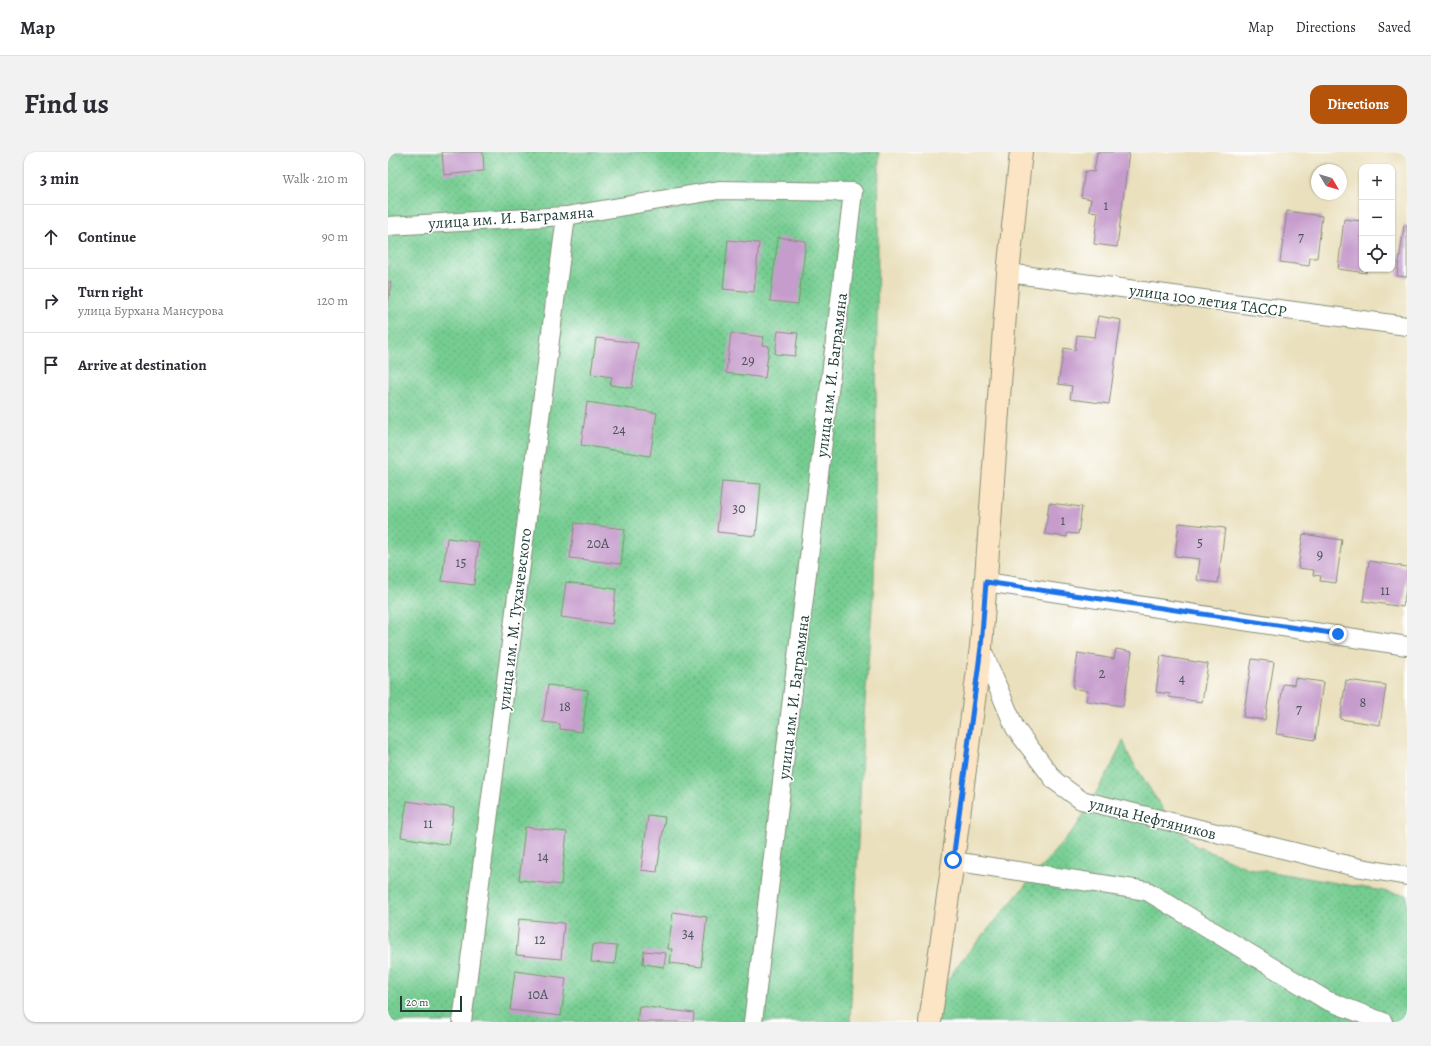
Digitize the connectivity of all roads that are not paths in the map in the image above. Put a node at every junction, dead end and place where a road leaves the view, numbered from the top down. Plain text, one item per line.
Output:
1 (1021, 152) edge
2 (566, 216) junction
3 (388, 226) edge
4 (1008, 273) junction
5 (1407, 326) edge
6 (986, 582) junction
7 (1407, 646) edge
8 (981, 647) junction
9 (953, 860) junction
10 (1407, 876) edge
11 (462, 1022) edge
12 (754, 1022) edge
13 (930, 1022) edge
14 (1383, 1022) edge

1 - 4 street
2 - 3 street, улица им. И. Баграмяна
2 - 11 street, улица им. М. Тухачевского
2 - 12 street, улица им. И. Баграмяна
4 - 5 street, улица 100 летия ТАССР
4 - 6 street
6 - 7 street
6 - 8 street
8 - 9 street
8 - 10 street, улица Нефтяников
9 - 13 street
9 - 14 street

